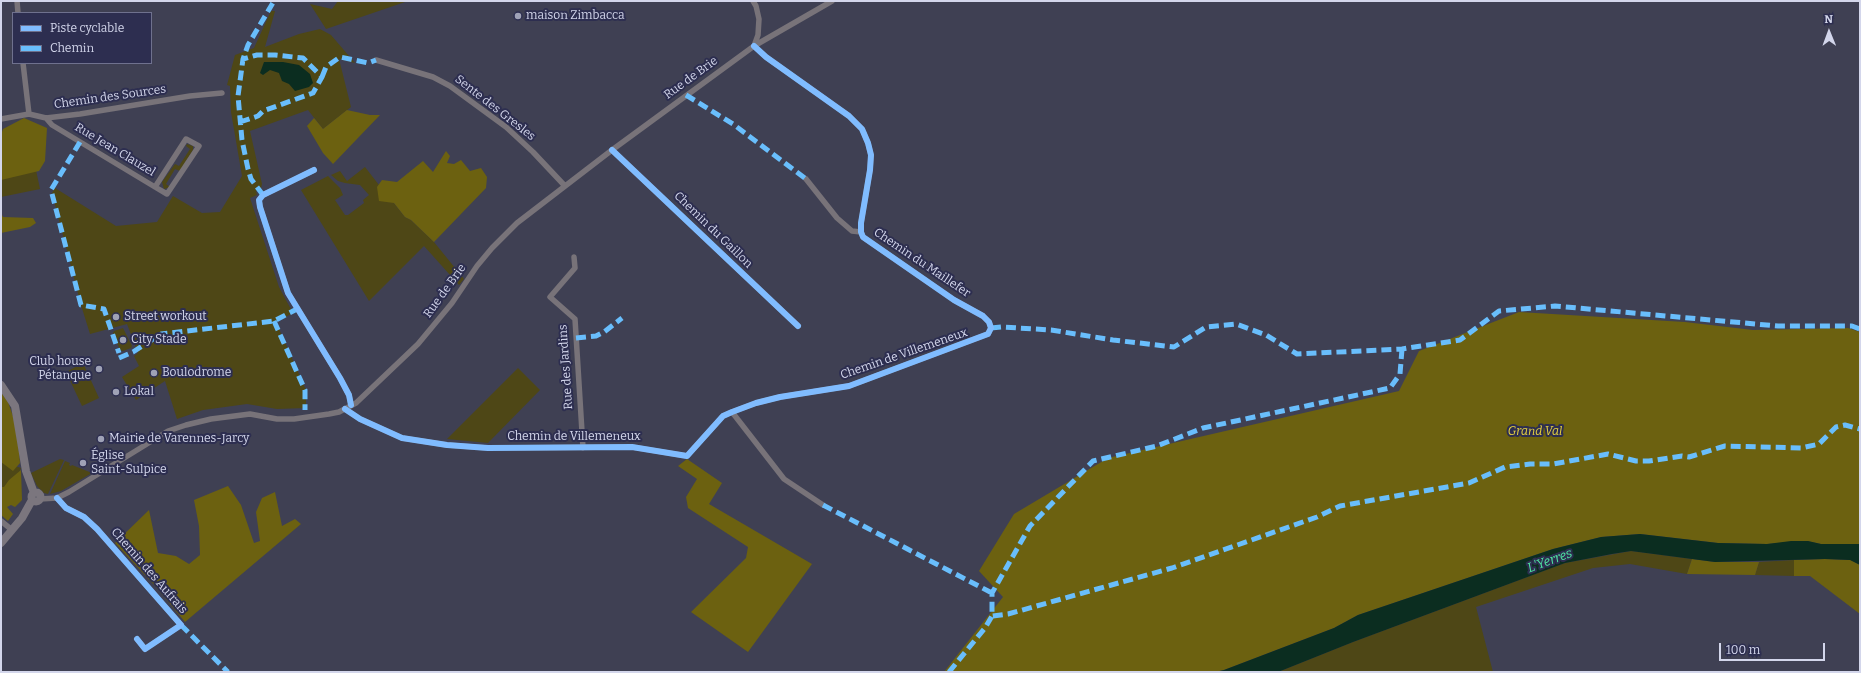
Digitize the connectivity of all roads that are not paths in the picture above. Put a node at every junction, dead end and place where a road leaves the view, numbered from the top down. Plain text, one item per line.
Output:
1 (17, 1) edge
2 (752, 1) edge
3 (832, 1) edge
4 (18, 12) edge
5 (754, 46) junction
6 (376, 60) dead end
7 (23, 64) edge
8 (222, 93) dead end
9 (29, 114) junction
10 (1, 118) edge
11 (46, 118) junction
12 (612, 150) junction
13 (314, 170) dead end
14 (806, 180) dead end
15 (565, 186) junction
16 (155, 187) junction
17 (861, 232) junction
18 (574, 256) dead end
19 (798, 326) dead end
20 (991, 328) joint
21 (1, 385) edge
22 (351, 405) junction
23 (345, 409) junction
24 (732, 412) junction
25 (583, 448) junction
26 (36, 497) junction
27 (57, 498) junction
28 (823, 504) dead end
29 (1, 521) edge
30 (12, 530) junction
31 (1, 543) edge
32 (137, 639) dead end

1 - 4 street
2 - 5 street
3 - 5 street, Rue de Brie
5 - 12 street, Rue de Brie
5 - 17 street, Chemin du Maillefer
6 - 15 street, Sente des Gresles
7 - 9 street
8 - 11 street, Chemin des Sources
9 - 10 street, Chemin des Sources
9 - 11 street, Chemin des Sources
11 - 16 street, Rue Jean Clauzel
12 - 15 street, Rue de Brie
12 - 19 street, Chemin du Gaillon
13 - 22 street
14 - 17 street
15 - 22 street, Rue de Brie
16 - 16 street, Rue Jean Clauzel
17 - 20 street, Chemin du Maillefer
18 - 25 street, Rue des Jardins
20 - 24 street, Chemin de Villemeneux
21 - 26 street
22 - 23 street, Rue de Brie
23 - 25 street, Chemin de Villemeneux
23 - 27 street, Rue de Brie
24 - 25 street, Chemin de Villemeneux
24 - 28 street
26 - 27 street, Rue de Brie
26 - 30 street
27 - 32 street, Chemin des Aufrais
29 - 30 street
30 - 31 street

